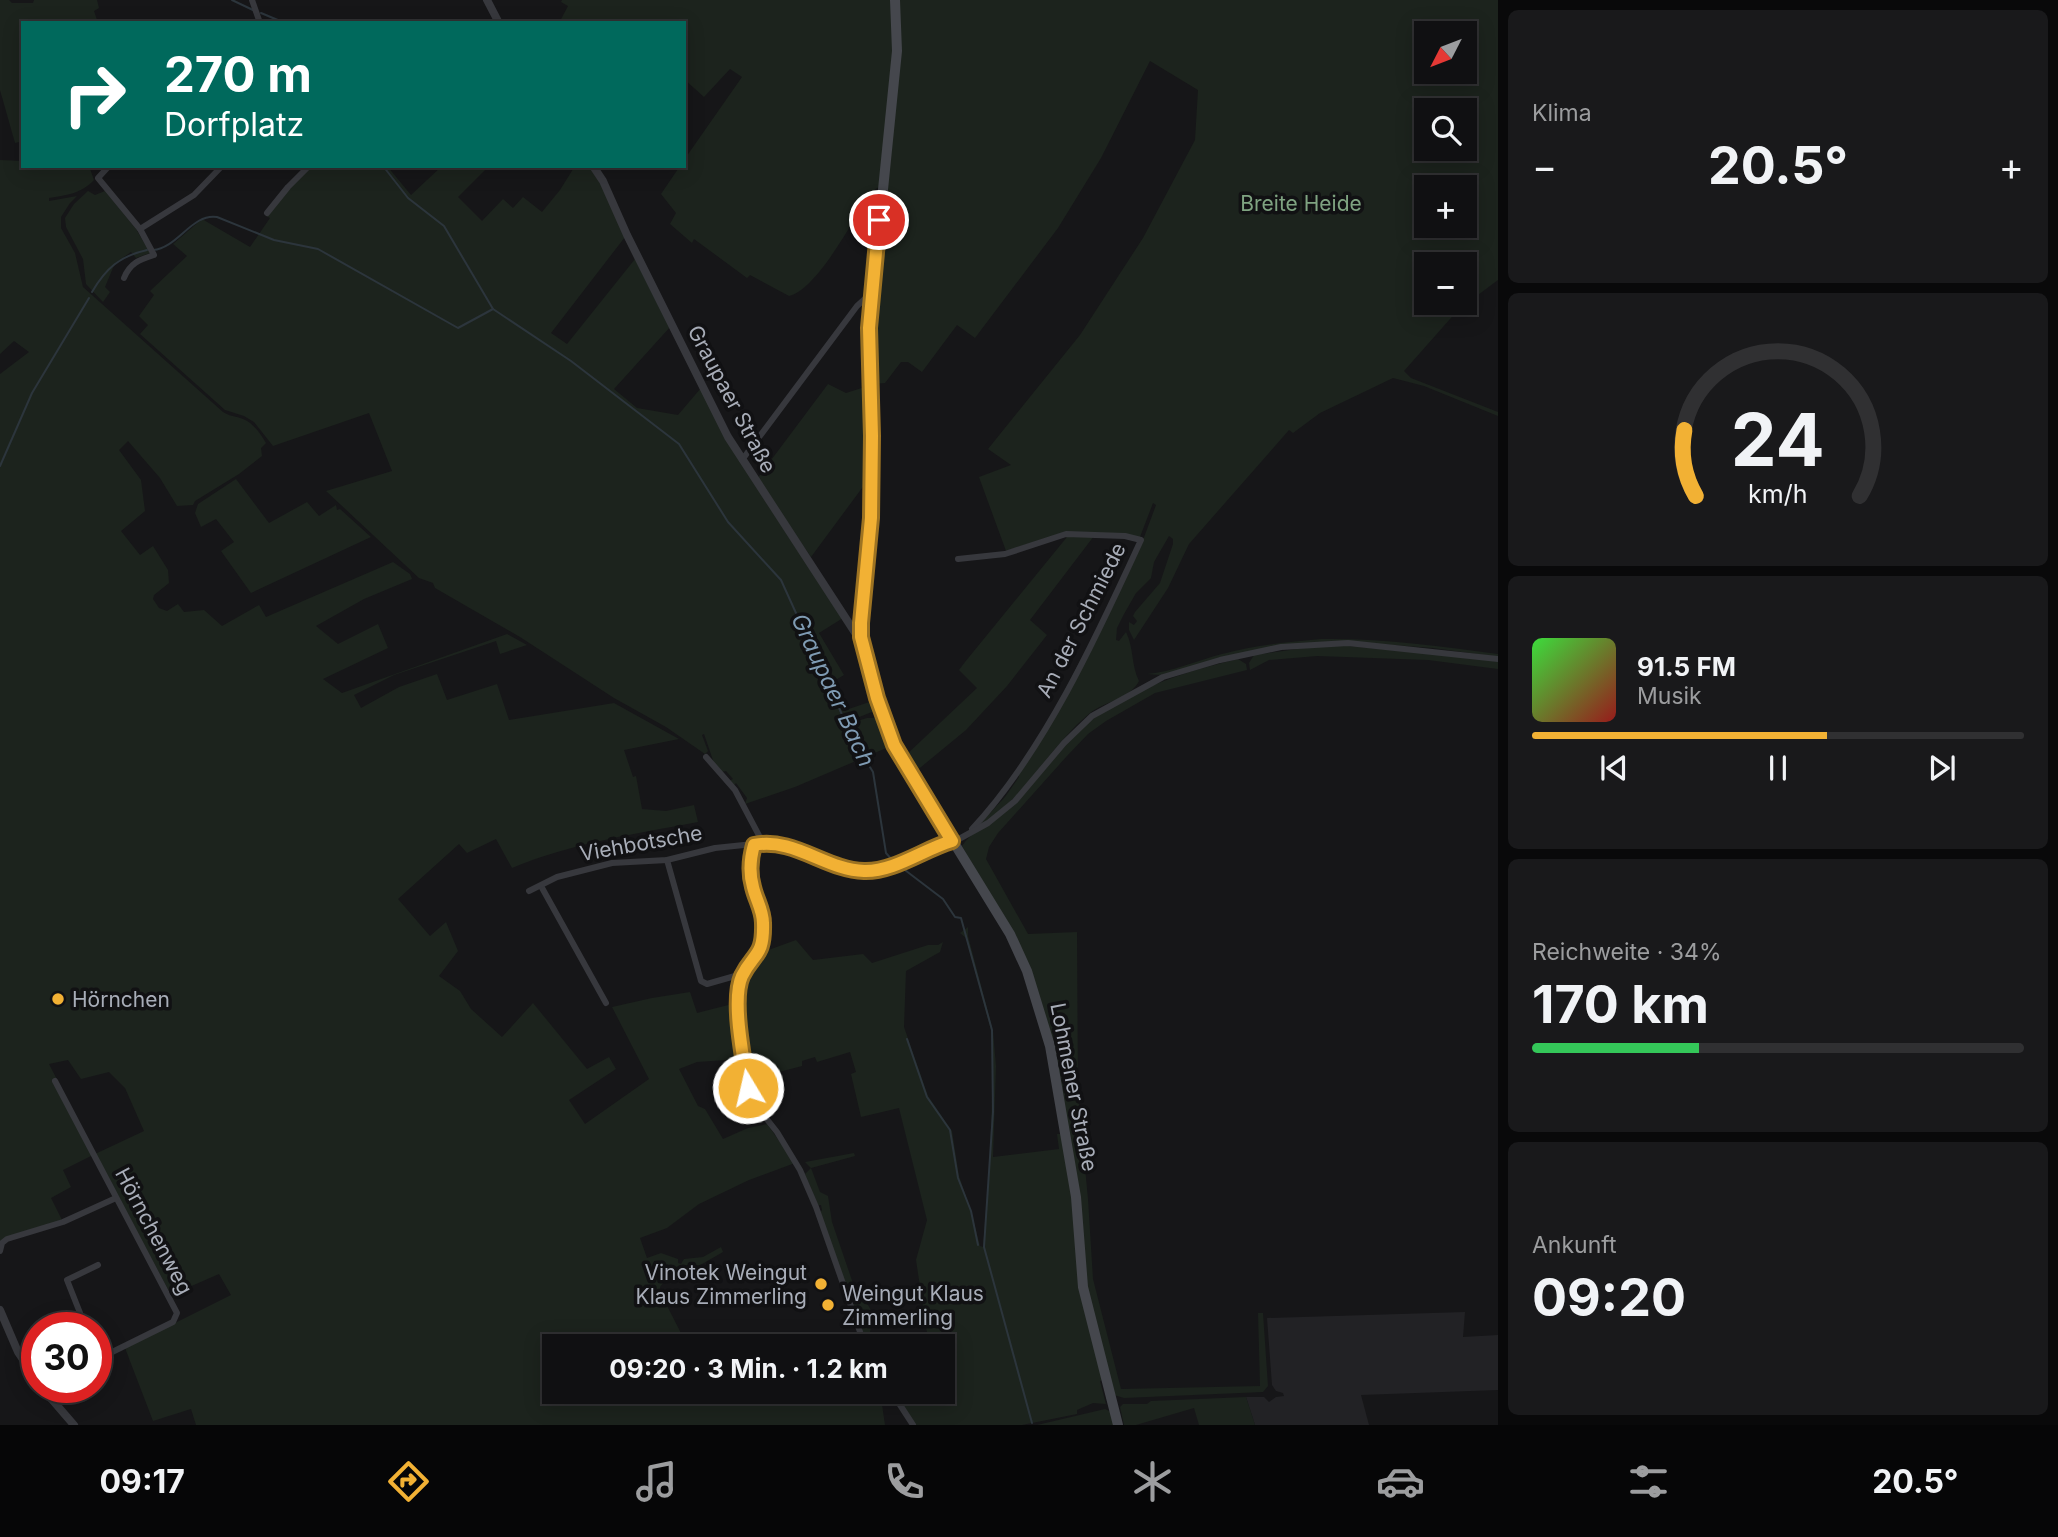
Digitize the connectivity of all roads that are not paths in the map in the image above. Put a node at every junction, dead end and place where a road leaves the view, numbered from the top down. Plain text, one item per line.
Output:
1 (252, 0) edge
2 (487, 0) edge
3 (895, 0) edge
4 (259, 21) edge
5 (498, 21) edge
6 (107, 168) edge
7 (220, 168) edge
8 (307, 168) edge
9 (594, 168) edge
10 (267, 213) dead end
11 (140, 229) junction
12 (124, 278) dead end
13 (872, 296) junction
14 (742, 460) junction
15 (958, 559) dead end
16 (861, 637) junction
17 (1498, 659) edge
18 (706, 757) dead end
19 (968, 833) junction
20 (952, 841) junction
21 (763, 843) junction
22 (754, 845) junction
23 (667, 860) junction
24 (541, 886) junction
25 (529, 891) dead end
26 (742, 976) junction
27 (606, 1003) dead end
28 (55, 1081) dead end
29 (116, 1198) junction
30 (0, 1251) edge
31 (98, 1265) dead end
32 (0, 1310) edge
33 (79, 1312) edge
34 (862, 1334) edge
35 (112, 1350) edge
36 (21, 1356) edge
37 (57, 1403) edge
38 (899, 1404) edge
39 (74, 1425) edge
40 (913, 1425) edge
41 (1118, 1425) edge

1 - 4 street
2 - 5 street
3 - 13 main road, Lohmener Straße
6 - 11 street
7 - 11 street
8 - 10 street
9 - 14 street, Graupaer Straße
11 - 12 street
13 - 14 street
13 - 16 main road, Lohmener Straße
14 - 16 street, Graupaer Straße
15 - 19 street, An der Schmiede
16 - 20 main road, Lohmener Straße
17 - 19 street
18 - 21 street
19 - 20 street
20 - 21 street
20 - 41 main road, Lohmener Straße
21 - 22 street, Viehbotsche
22 - 23 street, Viehbotsche
22 - 26 street
23 - 24 street, Viehbotsche
23 - 26 street
24 - 25 street, Viehbotsche
24 - 27 street
26 - 34 street
28 - 29 street, Hörnchenweg
29 - 30 street
29 - 35 street, Hörnchenweg
31 - 33 street
32 - 36 street
37 - 39 street
38 - 40 street

